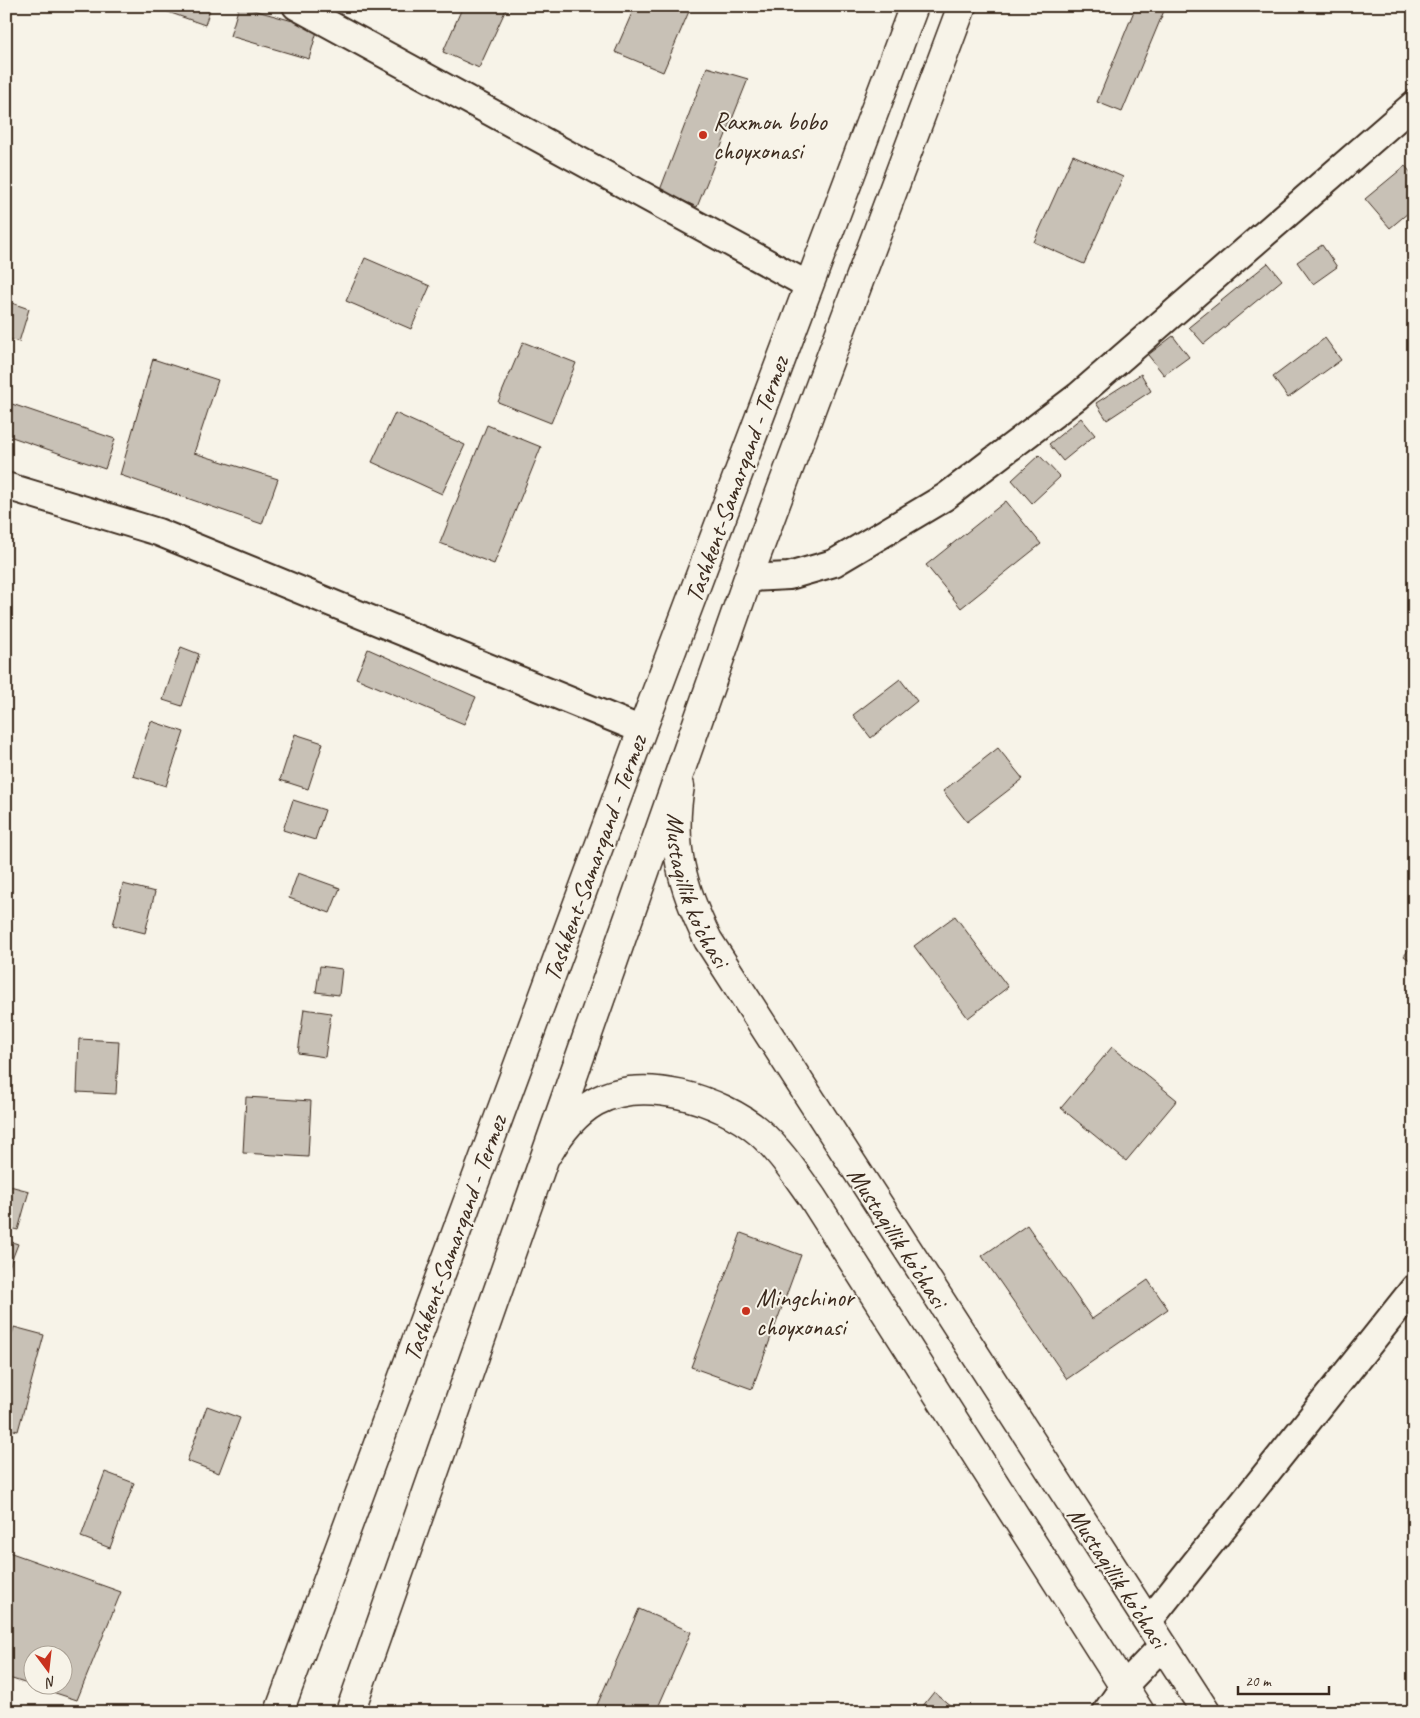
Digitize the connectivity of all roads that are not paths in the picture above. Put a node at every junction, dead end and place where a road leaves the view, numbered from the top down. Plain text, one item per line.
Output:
1 (296, 6) edge
2 (914, 6) edge
3 (962, 6) edge
4 (1414, 104) edge
5 (808, 284) junction
6 (6, 486) edge
7 (748, 578) junction
8 (642, 730) junction
9 (693, 734) junction
10 (540, 1169) junction
11 (1414, 1288) edge
12 (1148, 1622) junction
13 (1163, 1645) junction
14 (1124, 1686) junction
15 (279, 1712) edge
16 (350, 1712) edge
17 (1106, 1712) edge
18 (1140, 1712) edge
19 (1206, 1712) edge

1 - 5 street
2 - 5 main road, Tashkent-Samarqand - Termez
3 - 7 main road, Tashkent-Samarqand - Termez
4 - 7 street
5 - 8 main road, Tashkent-Samarqand - Termez
6 - 8 street
7 - 9 main road, Tashkent-Samarqand - Termez
8 - 15 main road, Tashkent-Samarqand - Termez
9 - 10 main road, Tashkent-Samarqand - Termez
9 - 12 main road, Mustaqillik ko’chasi
10 - 14 main road, Mustaqillik ko’chasi
10 - 16 main road, Tashkent-Samarqand - Termez
11 - 12 street
12 - 13 main road, Mustaqillik ko’chasi
13 - 14 street
13 - 19 main road, Mustaqillik ko’chasi
14 - 17 street
14 - 18 main road, Mustaqillik ko’chasi

